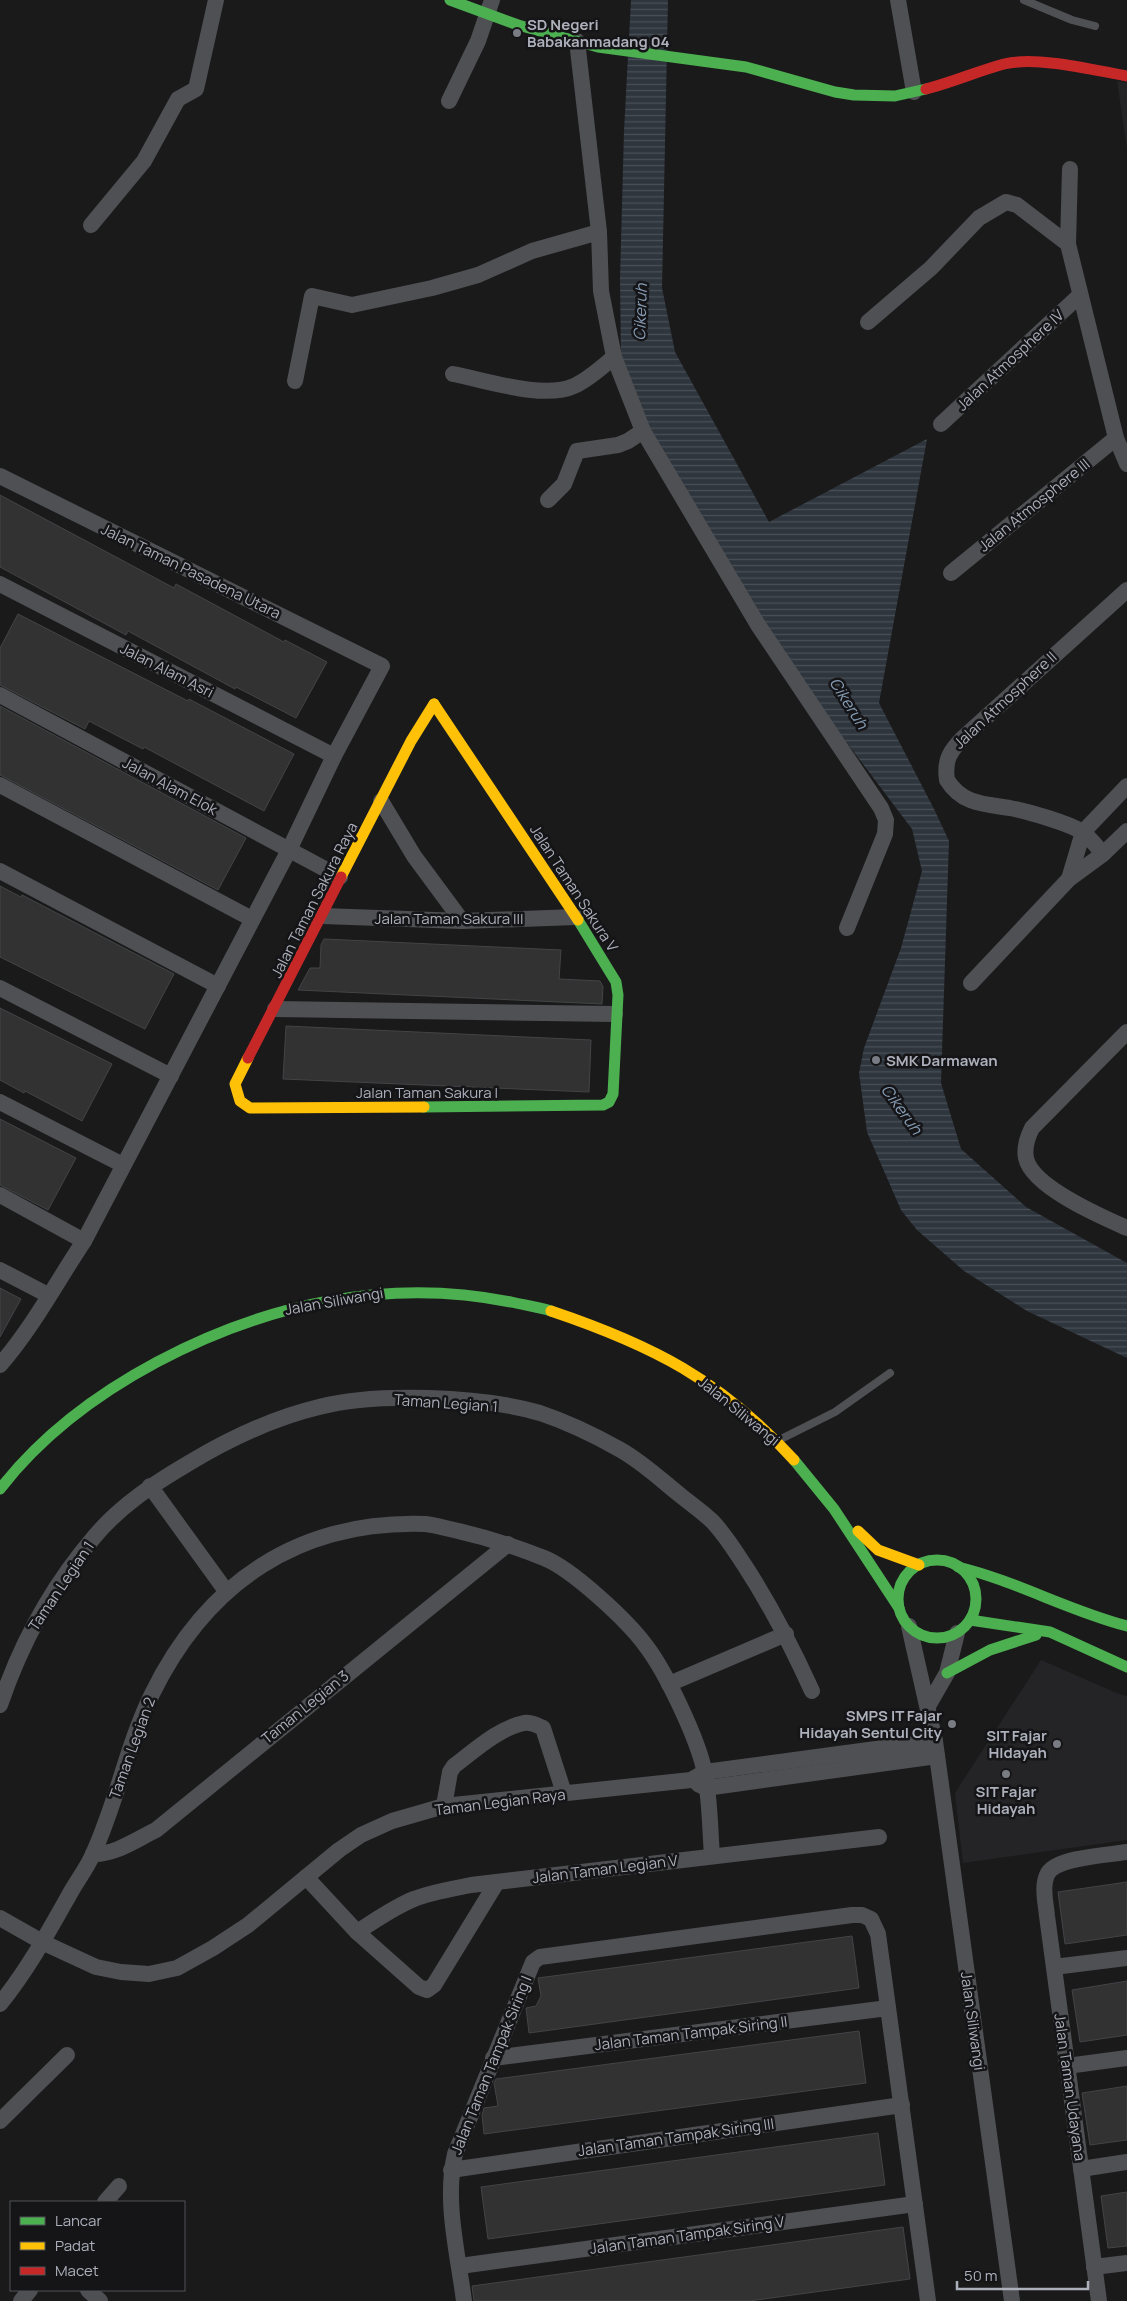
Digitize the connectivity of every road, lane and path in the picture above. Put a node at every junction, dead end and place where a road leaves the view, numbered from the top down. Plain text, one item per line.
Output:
1 (216, 0) edge
2 (450, 0) edge
3 (898, 0) edge
4 (1024, 0) edge
5 (490, 6) edge
6 (1095, 26) dead end
7 (577, 41) junction
8 (1127, 76) edge
9 (914, 92) junction
10 (449, 101) dead end
11 (1070, 169) dead end
12 (90, 225) dead end
13 (598, 232) junction
14 (1068, 244) junction
15 (1079, 296) junction
16 (868, 322) dead end
17 (614, 357) junction
18 (453, 374) dead end
19 (295, 381) dead end
20 (941, 424) dead end
21 (643, 432) junction
22 (1116, 438) junction
23 (1127, 464) edge
24 (0, 476) edge
25 (548, 500) dead end
26 (952, 573) dead end
27 (0, 584) edge
28 (1127, 590) edge
29 (0, 695) edge
30 (434, 704) joint
31 (334, 756) junction
32 (0, 785) edge
33 (1127, 786) edge
34 (381, 801) junction
35 (1083, 832) junction
36 (1127, 832) edge
37 (289, 850) junction
38 (1103, 854) junction
39 (0, 871) edge
40 (340, 877) junction
41 (1069, 879) junction
42 (323, 916) junction
43 (576, 917) junction
44 (252, 919) junction
45 (462, 921) junction
46 (846, 928) dead end
47 (971, 983) dead end
48 (218, 986) junction
49 (0, 988) edge
50 (275, 1009) junction
51 (615, 1014) junction
52 (1127, 1032) edge
53 (171, 1076) junction
54 (0, 1102) edge
55 (603, 1105) joint
56 (250, 1108) joint
57 (123, 1165) junction
58 (0, 1195) edge
59 (1127, 1228) edge
60 (84, 1240) junction
61 (0, 1270) edge
62 (48, 1295) junction
63 (0, 1365) edge
64 (890, 1372) dead end
65 (777, 1441) junction
66 (150, 1486) junction
67 (0, 1489) edge
68 (834, 1509) junction
69 (508, 1544) junction
70 (919, 1565) junction
71 (958, 1566) junction
72 (226, 1592) junction
73 (899, 1608) junction
74 (970, 1620) junction
75 (1126, 1625) edge
76 (909, 1626) junction
77 (1048, 1631) junction
78 (957, 1633) junction
79 (786, 1634) junction
80 (1127, 1667) edge
81 (947, 1673) junction
82 (669, 1684) junction
83 (812, 1690) dead end
84 (0, 1705) edge
85 (928, 1706) junction
86 (936, 1749) junction
87 (701, 1780) junction
88 (564, 1793) junction
89 (444, 1806) junction
90 (880, 1837) dead end
91 (1127, 1852) edge
92 (93, 1854) junction
93 (712, 1856) junction
94 (306, 1876) junction
95 (497, 1882) junction
96 (0, 1918) edge
97 (358, 1932) junction
98 (44, 1942) junction
99 (1127, 1958) edge
100 (1054, 1967) junction
101 (0, 2004) edge
102 (888, 2008) junction
103 (67, 2055) dead end
104 (493, 2058) junction
105 (1127, 2058) edge
106 (1067, 2066) junction
107 (902, 2105) junction
108 (0, 2121) edge
109 (1127, 2162) edge
110 (1081, 2169) junction
111 (451, 2170) junction
112 (119, 2186) dead end
113 (106, 2201) edge
114 (915, 2204) junction
115 (1127, 2263) edge
116 (460, 2266) junction
117 (1094, 2268) junction
118 (29, 2291) edge
119 (89, 2291) edge
120 (20, 2301) edge
121 (100, 2301) edge
122 (464, 2301) edge
123 (928, 2301) edge
124 (1012, 2301) edge
125 (1098, 2301) edge

1 - 12 street
2 - 5 main road
3 - 9 street
4 - 6 lane
5 - 7 main road
5 - 10 street
7 - 9 main road
7 - 13 street
8 - 9 main road
11 - 14 street
13 - 17 street
13 - 19 street
14 - 15 street
14 - 16 street
15 - 20 street, Jalan Atmosphere IV
15 - 22 street
17 - 18 street
17 - 21 street
21 - 25 street
21 - 46 street
22 - 23 street
22 - 26 street, Jalan Atmosphere III
24 - 31 street, Jalan Taman Pasadena Utara
27 - 31 street, Jalan Alam Asri
28 - 35 street, Jalan Atmosphere II
29 - 37 street, Jalan Alam Elok
30 - 34 main road, Jalan Taman Sakura Raya
30 - 43 main road, Jalan Taman Sakura V
31 - 37 street
32 - 44 street
33 - 35 street
34 - 40 main road, Jalan Taman Sakura Raya
34 - 45 street
35 - 38 street
35 - 41 street
36 - 38 street
37 - 40 street, Jalan Alam Elok
37 - 44 street
38 - 41 street
39 - 48 street
40 - 42 main road, Jalan Taman Sakura Raya
41 - 47 street
42 - 45 street, Jalan Taman Sakura III
42 - 50 main road, Jalan Taman Sakura Raya
43 - 45 street, Jalan Taman Sakura III
43 - 51 main road, Jalan Taman Sakura V
44 - 48 street
48 - 53 street
49 - 53 street
50 - 51 street
50 - 56 main road, Jalan Taman Sakura Raya
51 - 55 main road, Jalan Taman Sakura V
52 - 59 street
53 - 57 street
54 - 57 street
55 - 56 main road, Jalan Taman Sakura I
57 - 60 street
58 - 60 street
60 - 62 street
61 - 62 street
62 - 63 street
64 - 65 lane
65 - 67 main road, Jalan Siliwangi
65 - 68 main road, Jalan Siliwangi
66 - 72 street
66 - 79 street, Taman Legian 1
66 - 84 street, Taman Legian 1
68 - 70 main road, Jalan Siliwangi
68 - 73 main road, Jalan Siliwangi
69 - 72 street, Taman Legian 2
69 - 82 street, Taman Legian 2
69 - 92 street, Taman Legian 3
70 - 71 main road
70 - 73 main road
71 - 74 main road
71 - 75 main road
72 - 92 street, Taman Legian 2
73 - 76 main road
74 - 77 main road
74 - 78 main road
76 - 78 main road
76 - 85 street, Jalan Siliwangi
77 - 80 main road
77 - 81 main road
78 - 81 street
79 - 82 street
79 - 83 street, Taman Legian 1
81 - 85 street
82 - 87 street, Taman Legian 2
85 - 86 street, Jalan Siliwangi
86 - 87 street, Taman Legian Raya
86 - 124 street, Jalan Siliwangi
87 - 88 street, Taman Legian Raya
87 - 93 street
88 - 89 street, Taman Legian Raya
88 - 89 street
89 - 94 street, Taman Legian Raya
90 - 93 street, Jalan Taman Legian V
91 - 100 street, Jalan Taman Udayana
92 - 98 street, Taman Legian 2
93 - 95 street, Jalan Taman Legian V
94 - 97 street
94 - 98 street, Taman Legian Raya
95 - 97 street, Jalan Taman Legian V
95 - 97 street
96 - 98 street, Taman Legian Raya
98 - 101 street, Taman Legian 2
99 - 100 street
100 - 106 street, Jalan Taman Udayana
102 - 104 street, Jalan Taman Tampak Siring II
102 - 104 street, Jalan Taman Tampak Siring I
102 - 107 street
103 - 108 street
104 - 111 street, Jalan Taman Tampak Siring I
105 - 106 street
106 - 110 street, Jalan Taman Udayana
107 - 111 street, Jalan Taman Tampak Siring III
107 - 114 street
109 - 110 street
110 - 117 street, Jalan Taman Udayana
111 - 116 street, Jalan Taman Tampak Siring I
112 - 113 street
114 - 116 street, Jalan Taman Tampak Siring V
114 - 123 street
115 - 117 street
116 - 122 street, Jalan Taman Tampak Siring I
117 - 125 street, Jalan Taman Udayana
118 - 120 street
119 - 121 street

